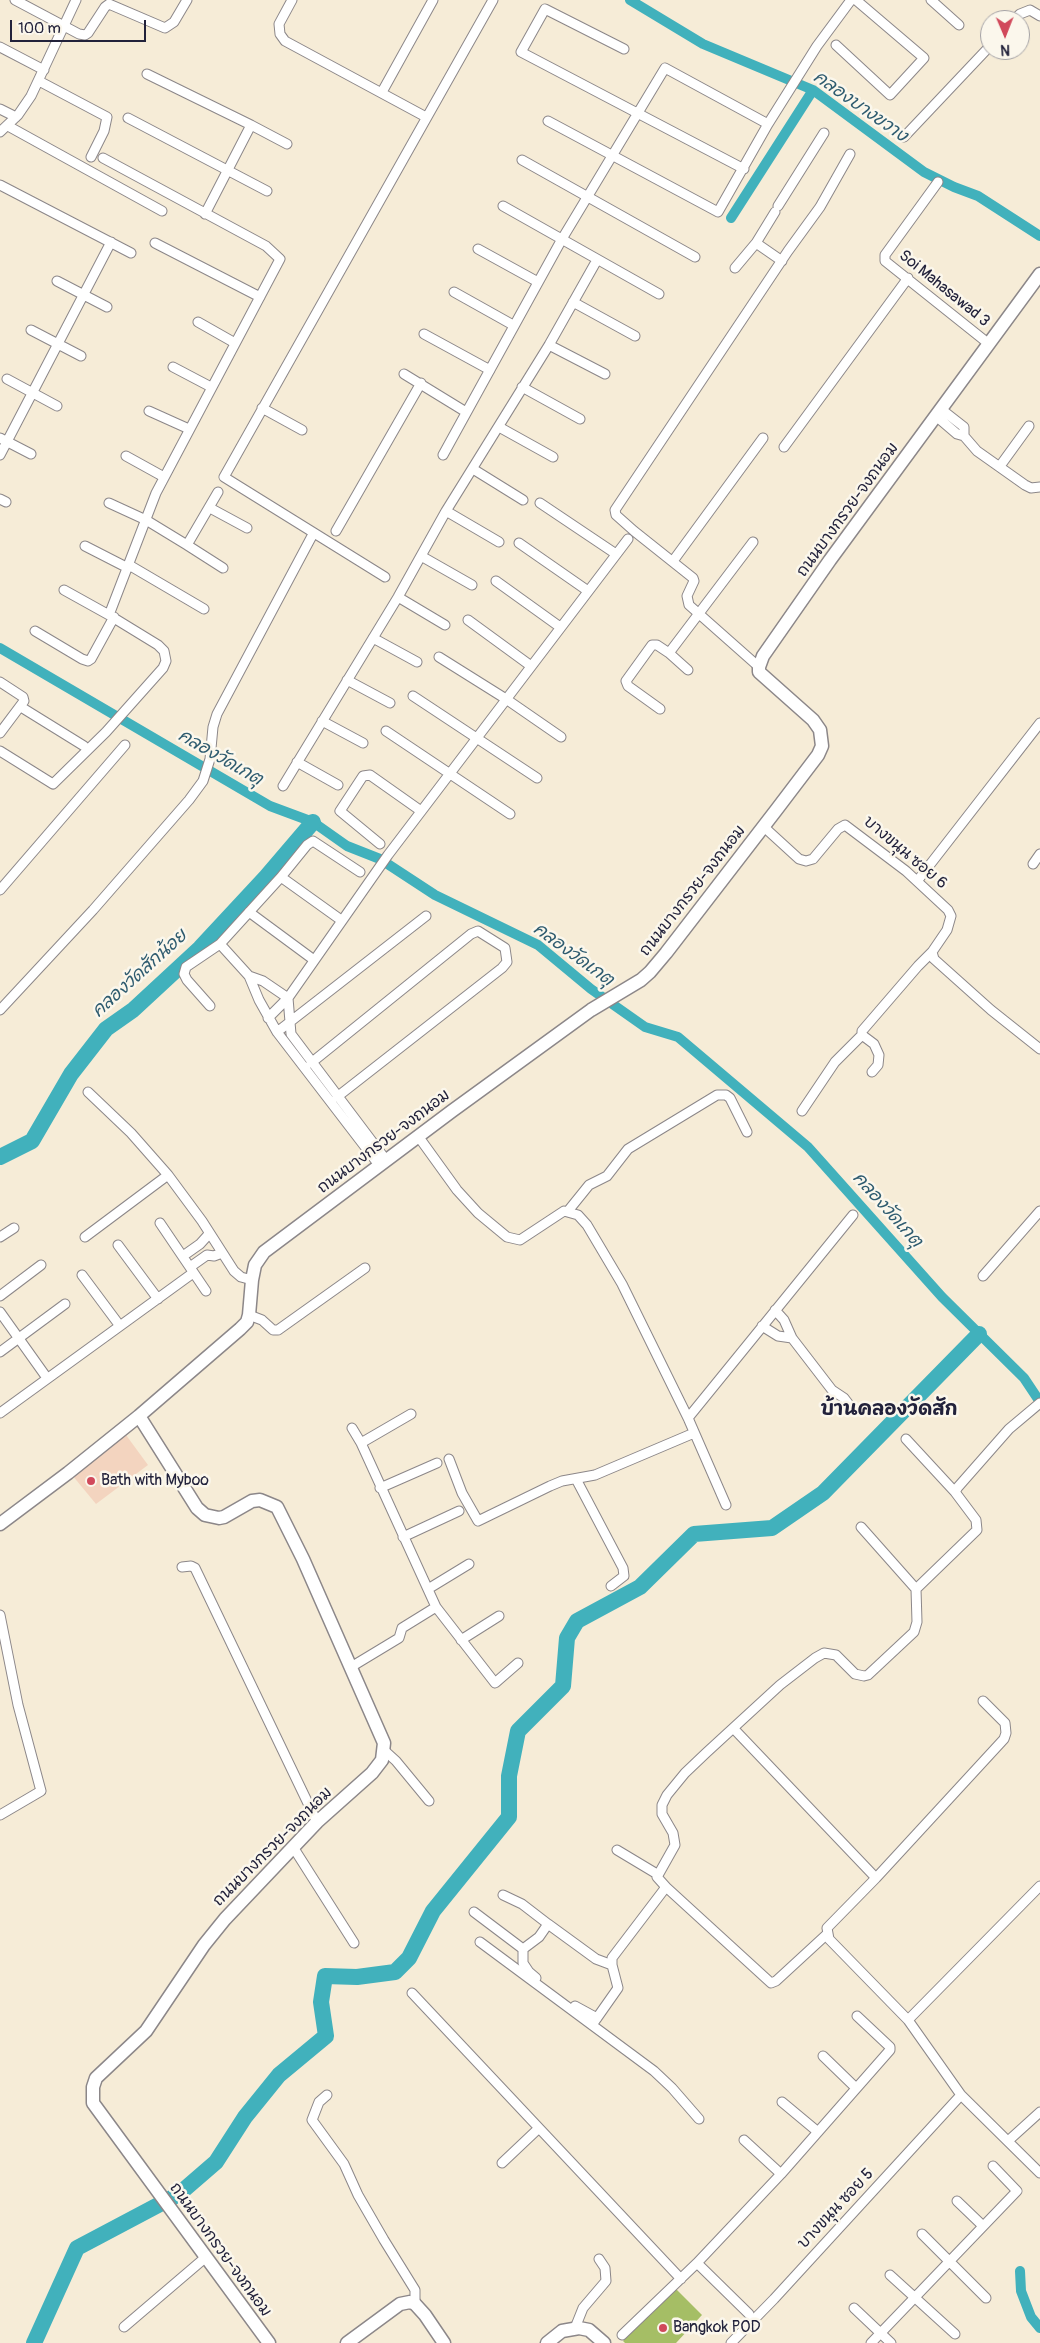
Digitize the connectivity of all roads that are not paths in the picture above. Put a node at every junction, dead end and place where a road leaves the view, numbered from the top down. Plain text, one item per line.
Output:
1 (15, 0) edge
2 (76, 0) edge
3 (187, 0) edge
4 (292, 0) edge
5 (433, 0) edge
6 (493, 0) edge
7 (851, 0) edge
8 (856, 0) edge
9 (931, 0) edge
10 (959, 25) dead end
11 (63, 26) junction
12 (836, 45) dead end
13 (0, 47) edge
14 (624, 48) dead end
15 (980, 57) edge
16 (44, 70) junction
17 (147, 74) dead end
18 (39, 82) junction
19 (382, 92) junction
20 (0, 109) edge
21 (638, 112) junction
22 (16, 117) junction
23 (426, 117) junction
24 (128, 118) dead end
25 (548, 121) dead end
26 (771, 121) junction
27 (251, 125) junction
28 (8, 126) junction
29 (0, 132) edge
30 (824, 133) dead end
31 (904, 137) dead end
32 (287, 144) dead end
33 (850, 154) dead end
34 (91, 157) dead end
35 (612, 157) junction
36 (103, 158) dead end
37 (522, 160) dead end
38 (744, 169) junction
39 (226, 171) junction
40 (938, 182) dead end
41 (0, 185) edge
42 (267, 191) dead end
43 (588, 198) junction
44 (503, 206) dead end
45 (162, 211) dead end
46 (205, 214) junction
47 (562, 239) junction
48 (110, 242) junction
49 (155, 243) dead end
50 (756, 243) junction
51 (478, 249) dead end
52 (131, 253) dead end
53 (695, 257) dead end
54 (598, 260) junction
55 (782, 261) junction
56 (735, 268) dead end
57 (1040, 274) edge
58 (908, 278) junction
59 (57, 281) dead end
60 (538, 282) junction
61 (454, 292) dead end
62 (659, 294) dead end
63 (83, 295) junction
64 (260, 298) junction
65 (573, 302) junction
66 (107, 307) dead end
67 (198, 322) dead end
68 (513, 325) junction
69 (31, 330) dead end
70 (424, 334) dead end
71 (635, 336) dead end
72 (235, 343) junction
73 (58, 344) junction
74 (989, 344) junction
75 (549, 345) junction
76 (81, 356) dead end
77 (173, 367) dead end
78 (490, 370) junction
79 (404, 374) dead end
80 (605, 374) dead end
81 (7, 378) dead end
82 (421, 383) junction
83 (211, 387) junction
84 (522, 387) junction
85 (33, 393) junction
86 (57, 406) dead end
87 (262, 408) junction
88 (149, 411) dead end
89 (466, 412) junction
90 (939, 412) junction
91 (580, 419) dead end
92 (1029, 426) dead end
93 (499, 427) junction
94 (189, 429) junction
95 (302, 430) dead end
96 (763, 438) dead end
97 (4, 440) edge
98 (784, 447) dead end
99 (31, 454) dead end
100 (443, 454) dead end
101 (0, 455) edge
102 (126, 456) dead end
103 (553, 457) dead end
104 (1000, 466) junction
105 (473, 469) junction
106 (164, 476) junction
107 (1040, 487) edge
108 (218, 492) dead end
109 (523, 500) dead end
110 (110, 503) dead end
111 (540, 503) dead end
112 (210, 508) junction
113 (446, 511) junction
114 (146, 520) junction
115 (247, 528) dead end
116 (336, 531) dead end
117 (313, 534) junction
118 (628, 539) dead end
119 (499, 542) dead end
120 (752, 542) dead end
121 (519, 543) dead end
122 (187, 545) junction
123 (85, 546) dead end
124 (616, 554) junction
125 (421, 556) junction
126 (673, 561) junction
127 (128, 566) junction
128 (223, 568) dead end
129 (385, 577) dead end
130 (496, 581) dead end
131 (472, 585) dead end
132 (64, 590) dead end
133 (588, 591) junction
134 (398, 598) junction
135 (204, 609) dead end
136 (700, 614) junction
137 (111, 616) junction
138 (468, 620) dead end
139 (445, 626) dead end
140 (560, 627) junction
141 (35, 631) dead end
142 (373, 638) junction
143 (669, 653) junction
144 (439, 657) dead end
145 (417, 662) dead end
146 (531, 666) junction
147 (759, 667) junction
148 (688, 670) dead end
149 (347, 680) junction
150 (0, 682) edge
151 (413, 696) dead end
152 (506, 699) junction
153 (390, 703) dead end
154 (21, 707) junction
155 (660, 709) dead end
156 (322, 721) junction
157 (1040, 723) edge
158 (386, 731) dead end
159 (0, 733) edge
160 (475, 738) junction
161 (561, 738) dead end
162 (363, 744) dead end
163 (125, 745) dead end
164 (84, 746) dead end
165 (0, 752) edge
166 (297, 762) junction
167 (449, 774) junction
168 (537, 778) dead end
169 (338, 785) dead end
170 (283, 786) dead end
171 (421, 811) junction
172 (510, 814) dead end
173 (764, 827) junction
174 (380, 844) dead end
175 (1040, 854) edge
176 (1033, 864) dead end
177 (360, 872) dead end
178 (281, 877) junction
179 (918, 880) junction
180 (0, 890) edge
181 (249, 912) junction
182 (426, 916) dead end
183 (341, 920) junction
184 (220, 944) junction
185 (932, 952) junction
186 (314, 960) junction
187 (249, 976) junction
188 (288, 998) junction
189 (210, 1006) dead end
190 (0, 1010) edge
191 (268, 1018) junction
192 (288, 1025) junction
193 (277, 1032) junction
194 (862, 1035) junction
195 (1040, 1049) edge
196 (311, 1068) junction
197 (872, 1072) dead end
198 (88, 1092) dead end
199 (338, 1103) junction
200 (802, 1111) dead end
201 (747, 1132) dead end
202 (418, 1136) junction
203 (382, 1163) junction
204 (168, 1175) junction
205 (568, 1211) junction
206 (1040, 1211) edge
207 (853, 1215) dead end
208 (160, 1223) dead end
209 (14, 1228) dead end
210 (209, 1234) junction
211 (0, 1236) edge
212 (85, 1237) dead end
213 (200, 1244) junction
214 (118, 1245) dead end
215 (222, 1252) junction
216 (207, 1255) junction
217 (183, 1256) junction
218 (41, 1265) dead end
219 (365, 1268) dead end
220 (191, 1270) junction
221 (82, 1274) dead end
222 (983, 1276) dead end
223 (252, 1280) junction
224 (206, 1290) dead end
225 (0, 1296) edge
226 (158, 1299) junction
227 (65, 1304) dead end
228 (776, 1310) junction
229 (0, 1312) edge
230 (249, 1315) junction
231 (120, 1326) junction
232 (762, 1326) junction
233 (19, 1338) junction
234 (792, 1338) junction
235 (0, 1352) edge
236 (47, 1378) junction
237 (1040, 1403) edge
238 (854, 1411) dead end
239 (0, 1413) edge
240 (412, 1414) dead end
241 (139, 1416) junction
242 (688, 1418) junction
243 (352, 1428) dead end
244 (694, 1433) junction
245 (906, 1439) dead end
246 (361, 1443) junction
247 (449, 1459) dead end
248 (437, 1462) dead end
249 (576, 1479) junction
250 (380, 1488) junction
251 (955, 1492) junction
252 (726, 1505) dead end
253 (458, 1511) dead end
254 (1, 1522) edge
255 (861, 1527) dead end
256 (403, 1537) junction
257 (469, 1564) dead end
258 (182, 1567) dead end
259 (611, 1586) dead end
260 (428, 1589) junction
261 (916, 1589) junction
262 (436, 1607) junction
263 (0, 1615) edge
264 (499, 1616) dead end
265 (461, 1640) junction
266 (518, 1664) dead end
267 (351, 1667) junction
268 (983, 1701) dead end
269 (734, 1729) junction
270 (385, 1751) junction
271 (429, 1801) dead end
272 (0, 1815) edge
273 (317, 1822) junction
274 (293, 1848) junction
275 (617, 1850) dead end
276 (657, 1874) junction
277 (876, 1878) junction
278 (1040, 1886) edge
279 (666, 1887) junction
280 (503, 1895) dead end
281 (474, 1912) dead end
282 (548, 1924) junction
283 (826, 1935) junction
284 (480, 1942) dead end
285 (354, 1943) dead end
286 (523, 1949) junction
287 (612, 1965) junction
288 (412, 1993) dead end
289 (857, 2016) dead end
290 (908, 2020) junction
291 (595, 2021) junction
292 (822, 2056) dead end
293 (856, 2088) junction
294 (961, 2095) junction
295 (326, 2096) dead end
296 (782, 2102) dead end
297 (1040, 2112) edge
298 (699, 2120) dead end
299 (539, 2128) junction
300 (818, 2132) junction
301 (744, 2140) dead end
302 (1008, 2141) junction
303 (502, 2163) dead end
304 (992, 2166) dead end
305 (1040, 2173) edge
306 (781, 2174) junction
307 (957, 2201) dead end
308 (983, 2226) junction
309 (922, 2234) dead end
310 (206, 2257) junction
311 (599, 2259) dead end
312 (948, 2262) junction
313 (697, 2263) junction
314 (890, 2275) dead end
315 (681, 2279) junction
316 (915, 2296) junction
317 (986, 2298) dead end
318 (415, 2304) junction
319 (854, 2308) dead end
320 (749, 2314) dead end
321 (124, 2327) dead end
322 (575, 2328) junction
323 (880, 2333) junction
324 (955, 2334) dead end
325 (618, 2339) edge
326 (268, 2343) edge
327 (348, 2343) edge
328 (444, 2343) edge
329 (547, 2343) edge
330 (604, 2343) edge
331 (730, 2343) edge
332 (870, 2343) edge
333 (891, 2343) edge

1 - 11 street
2 - 11 street
3 - 11 street
4 - 19 street
5 - 19 street
6 - 23 street
7 - 26 street
8 - 12 street
9 - 10 street
11 - 16 street
13 - 16 street
14 - 21 street
15 - 31 street
16 - 18 street
17 - 27 street
18 - 22 street
18 - 34 street
19 - 23 street
20 - 22 street
21 - 26 street
21 - 35 street
21 - 38 street
22 - 28 street
23 - 87 street
24 - 39 street
25 - 35 street
26 - 38 street
27 - 32 street
27 - 39 street
28 - 29 street
28 - 45 street
30 - 50 street
33 - 55 street
35 - 38 street
35 - 43 street
36 - 46 street
37 - 43 street
39 - 42 street
39 - 46 street
40 - 58 street, Soi Mahasawad 3
41 - 48 street
43 - 47 street
43 - 53 street
44 - 47 street
46 - 64 street
47 - 54 street
47 - 60 street
48 - 52 street
48 - 63 street
49 - 64 street
50 - 55 street
50 - 56 street
51 - 60 street
54 - 62 street
54 - 65 street
55 - 126 street
57 - 74 street, ถนนบางกรวย-จงถนอม
58 - 74 street, Soi Mahasawad 3
58 - 98 street
59 - 63 street
60 - 68 street
61 - 68 street
63 - 66 street
63 - 73 street
64 - 72 street
65 - 71 street
65 - 75 street
67 - 72 street
68 - 78 street
69 - 73 street
70 - 78 street
72 - 83 street
73 - 76 street
73 - 85 street
74 - 90 street, ถนนบางกรวย-จงถนอม
75 - 80 street
75 - 84 street
77 - 83 street
78 - 89 street
79 - 82 street
81 - 85 street
82 - 89 street
82 - 116 street
83 - 94 street
84 - 91 street
84 - 93 street
85 - 86 street
85 - 97 street
87 - 95 street
87 - 117 street
88 - 94 street
89 - 100 street
90 - 104 street
90 - 147 street, ถนนบางกรวย-จงถนอม
92 - 104 street
93 - 103 street
93 - 105 street
94 - 106 street
96 - 126 street
97 - 99 street
97 - 101 street
102 - 106 street
104 - 107 street
105 - 109 street
105 - 113 street
106 - 114 street
108 - 112 street
110 - 114 street
111 - 124 street
112 - 115 street
112 - 122 street
113 - 119 street
113 - 125 street
114 - 122 street
114 - 127 street
117 - 129 street
117 - 190 street
118 - 124 street
120 - 136 street
121 - 133 street
122 - 128 street
123 - 127 street
124 - 133 street
125 - 131 street
125 - 134 street
126 - 136 street
127 - 135 street
127 - 137 street
130 - 140 street
132 - 137 street
133 - 140 street
134 - 139 street
134 - 142 street
136 - 143 street
136 - 147 street
137 - 141 street
137 - 165 street
138 - 146 street
140 - 146 street
142 - 145 street
142 - 149 street
143 - 148 street
143 - 155 street
144 - 152 street
146 - 152 street
147 - 173 street, ถนนบางกรวย-จงถนอม
149 - 153 street
149 - 156 street
150 - 154 street
151 - 160 street
152 - 160 street
152 - 161 street
154 - 159 street
154 - 164 street
156 - 162 street
156 - 166 street
157 - 179 street
158 - 167 street
160 - 167 street
160 - 168 street
163 - 180 street
166 - 169 street
166 - 170 street
167 - 171 street
167 - 172 street
171 - 174 street
171 - 183 street
173 - 179 street, บางขนุน ซอย 6
173 - 202 street, ถนนบางกรวย-จงถนอม
175 - 176 street
177 - 178 street
178 - 181 street
178 - 183 street
179 - 185 street, บางขนุน ซอย 6
181 - 184 street
181 - 186 street
182 - 192 street
183 - 186 street
184 - 187 street
184 - 189 street
185 - 194 street
185 - 195 street
186 - 188 street
187 - 188 street
187 - 191 street
188 - 191 street
188 - 192 street
191 - 193 street
192 - 193 street
192 - 196 street
193 - 196 street
194 - 197 street
194 - 200 street
196 - 199 street
196 - 199 street
198 - 204 street
199 - 203 street
201 - 205 street
202 - 203 street, ถนนบางกรวย-จงถนอม
202 - 205 street
203 - 223 street, ถนนบางกรวย-จงถนอม
204 - 210 street
204 - 212 street
205 - 242 street
206 - 222 street
207 - 228 street
208 - 217 street
209 - 211 street
210 - 213 street
210 - 215 street
213 - 216 street
213 - 217 street
214 - 226 street
215 - 216 street
215 - 223 street
216 - 220 street
217 - 220 street
218 - 225 street
219 - 230 street
220 - 224 street
220 - 226 street
221 - 231 street
223 - 230 street, ถนนบางกรวย-จงถนอม
226 - 231 street
227 - 233 street
228 - 232 street
228 - 234 street
229 - 233 street
230 - 241 street
231 - 236 street
232 - 234 street
232 - 242 street
233 - 235 street
233 - 236 street
234 - 238 street
236 - 239 street
237 - 251 street
240 - 246 street
241 - 254 street
241 - 267 street
242 - 244 street
243 - 246 street
244 - 249 street
244 - 252 street
245 - 251 street
246 - 250 street
247 - 249 street
248 - 250 street
249 - 259 street
250 - 256 street
251 - 261 street
253 - 256 street
255 - 261 street
256 - 260 street
257 - 260 street
258 - 273 street
260 - 262 street
261 - 269 street
262 - 265 street
262 - 267 street
263 - 272 street
264 - 265 street
265 - 266 street
267 - 270 street
268 - 277 street
269 - 276 street
269 - 277 street
270 - 271 street
270 - 273 street, ถนนบางกรวย-จงถนอม
273 - 274 street, ถนนบางกรวย-จงถนอม
274 - 285 street
274 - 310 street, ถนนบางกรวย-จงถนอม
275 - 276 street
276 - 279 street
277 - 283 street
278 - 290 street
279 - 283 street
279 - 287 street
280 - 282 street
281 - 286 street
282 - 286 street
282 - 287 street
283 - 290 street
284 - 291 street
286 - 291 street
287 - 291 street
288 - 299 street
289 - 293 street
290 - 294 street
291 - 298 street
292 - 293 street
293 - 300 street
294 - 302 street
294 - 331 street, บางขนุน ซอย 5
295 - 318 street
296 - 300 street
297 - 302 street
299 - 303 street
299 - 315 street
300 - 306 street
301 - 306 street
302 - 305 street
304 - 308 street
306 - 313 street
307 - 308 street
308 - 312 street
309 - 312 street
310 - 321 street
310 - 326 street, ถนนบางกรวย-จงถนอม
311 - 322 street
312 - 316 street
312 - 317 street
313 - 315 street
313 - 320 street
314 - 316 street
315 - 325 street
316 - 323 street
316 - 324 street
318 - 327 street
318 - 328 street
319 - 323 street
322 - 329 street
322 - 330 street
323 - 332 street
323 - 333 street

